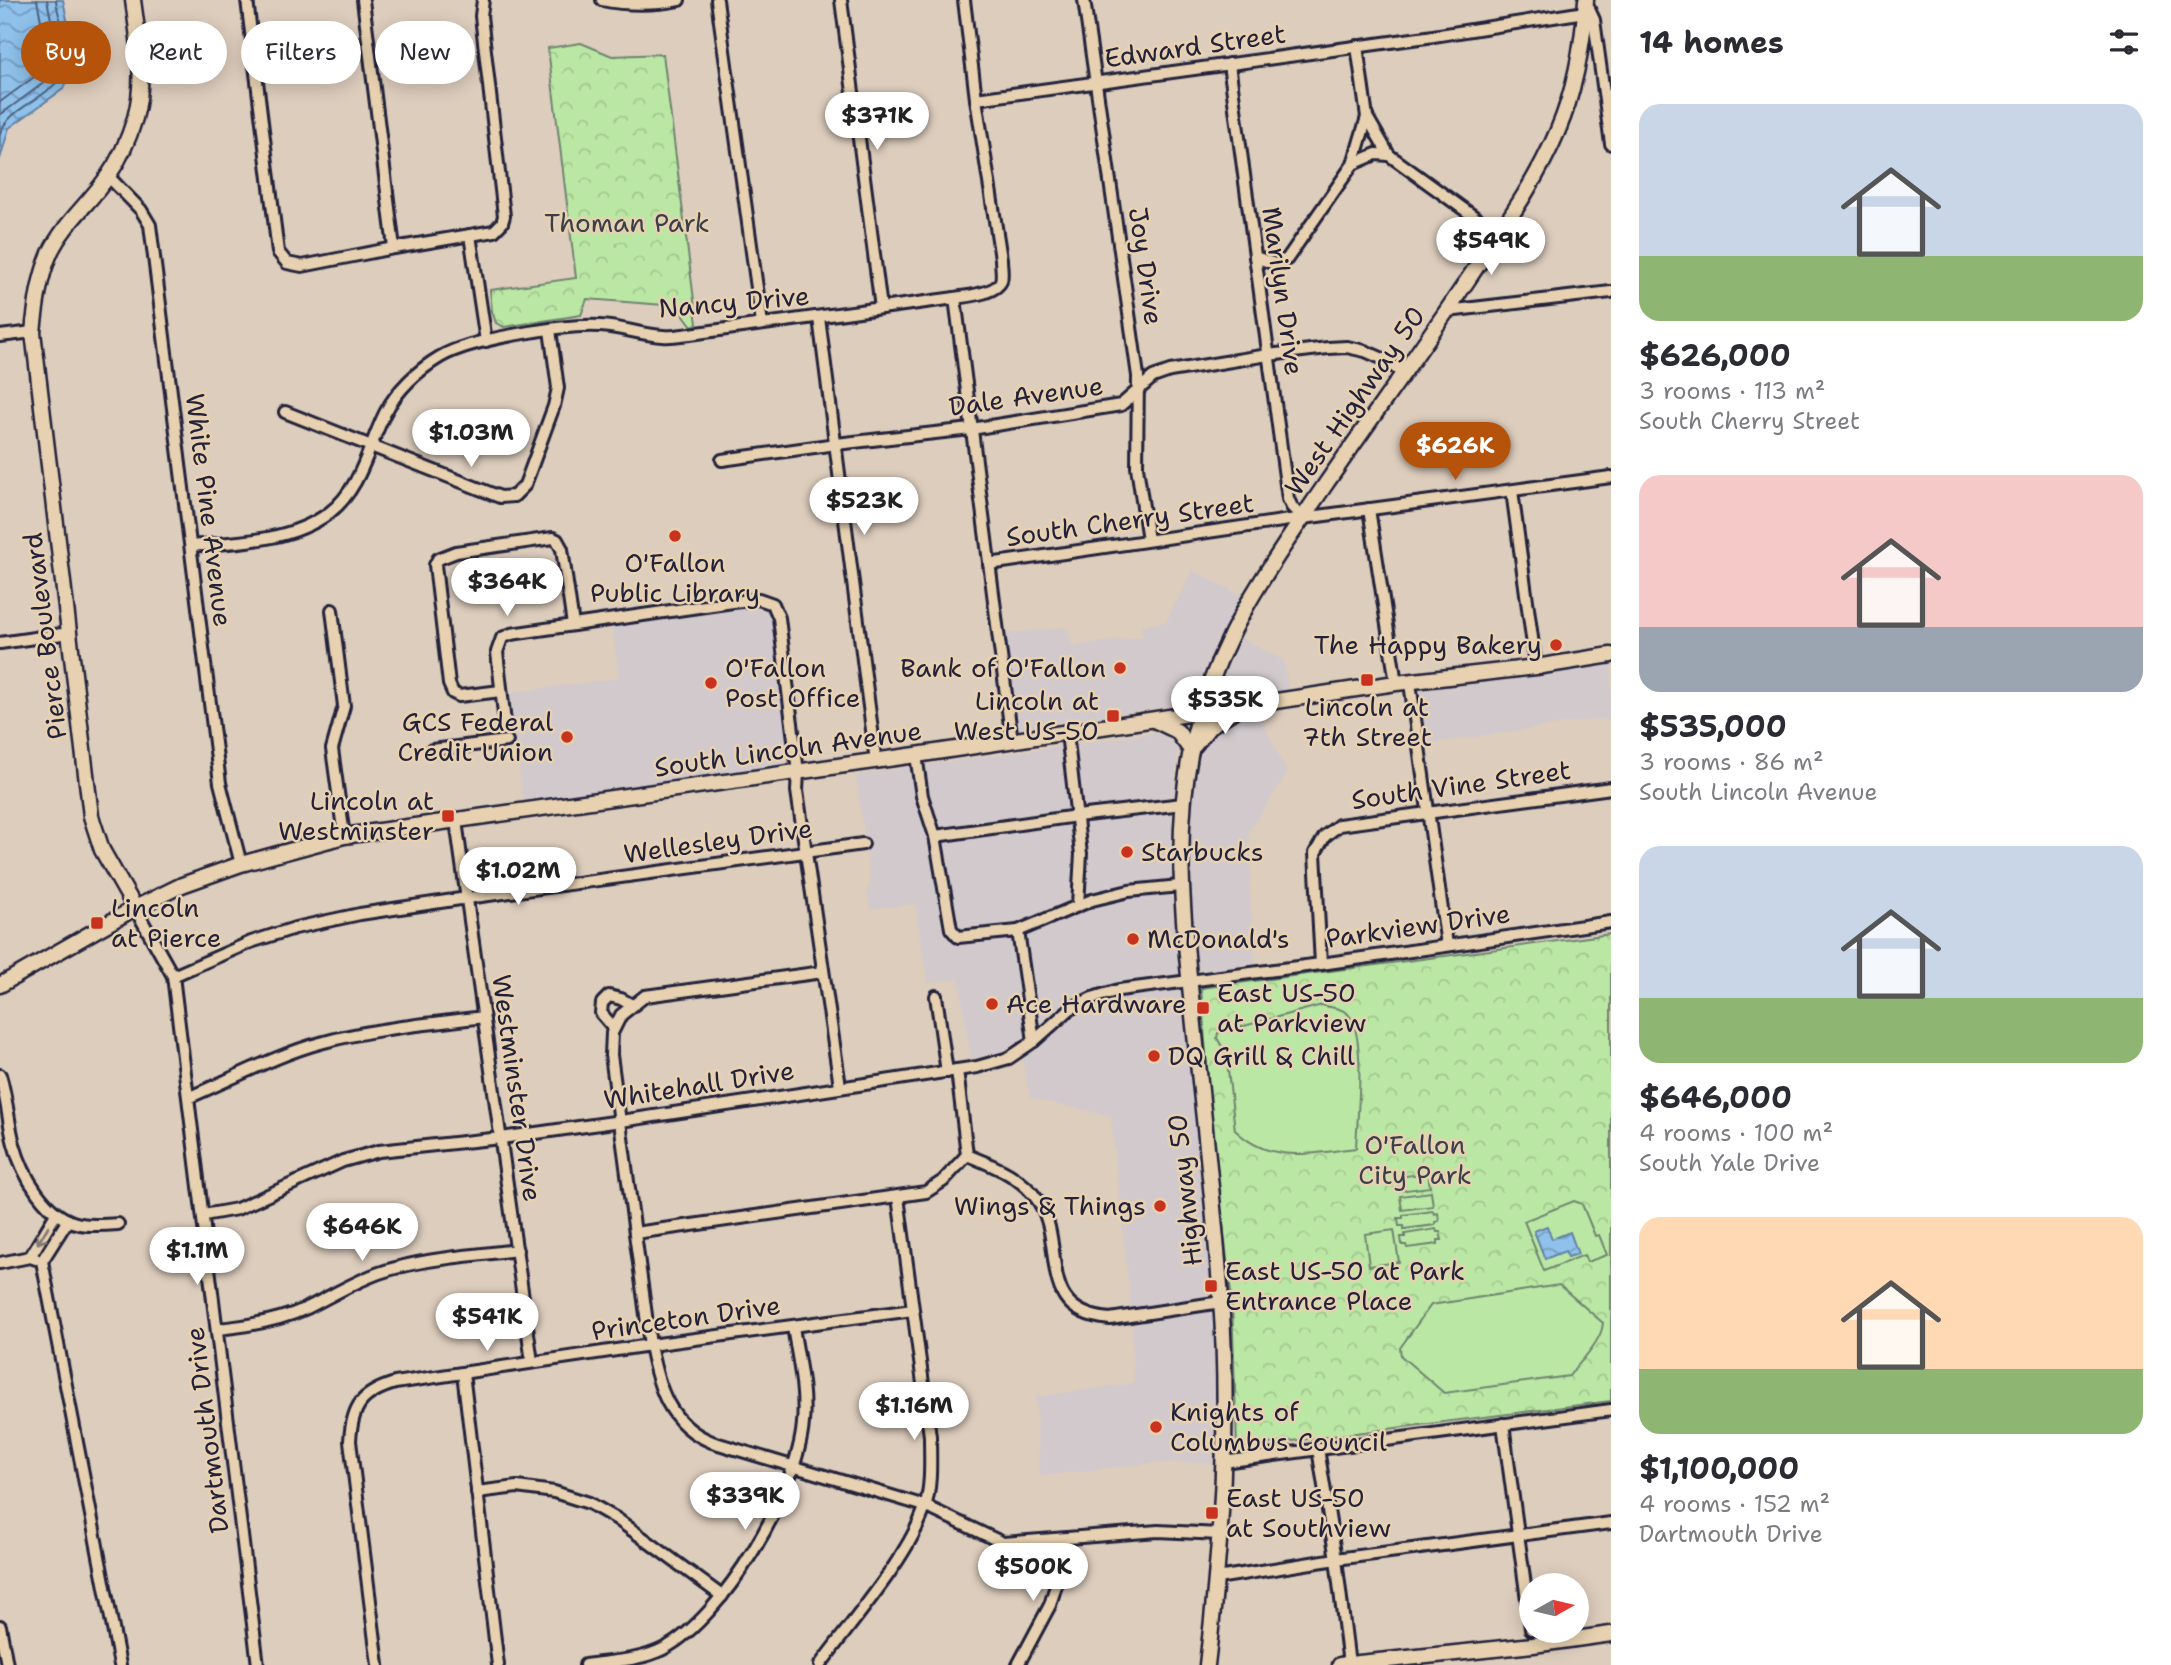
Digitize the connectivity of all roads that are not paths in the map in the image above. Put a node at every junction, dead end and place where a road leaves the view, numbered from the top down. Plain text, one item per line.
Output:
1 (133, 0) edge
2 (247, 0) edge
3 (363, 0) edge
4 (483, 0) edge
5 (602, 0) edge
6 (679, 0) edge
7 (718, 0) edge
8 (841, 0) edge
9 (964, 0) edge
10 (1084, 0) edge
11 (1586, 5) edge
12 (1357, 46) junction
13 (1229, 64) junction
14 (1096, 82) junction
15 (976, 99) junction
16 (1609, 116) edge
17 (1367, 117) junction
18 (1611, 144) edge
19 (1390, 155) junction
20 (1353, 164) junction
21 (108, 176) junction
22 (470, 234) junction
23 (1498, 234) junction
24 (394, 248) junction
25 (1255, 257) junction
26 (1611, 292) edge
27 (955, 298) junction
28 (881, 308) junction
29 (1447, 311) junction
30 (819, 318) junction
31 (762, 324) junction
32 (550, 330) junction
33 (33, 332) junction
34 (0, 336) edge
35 (486, 341) junction
36 (1268, 355) junction
37 (1403, 373) junction
38 (1137, 391) junction
39 (285, 412) dead end
40 (971, 429) junction
41 (836, 444) junction
42 (372, 446) junction
43 (722, 460) dead end
44 (1611, 477) edge
45 (1512, 491) junction
46 (1369, 509) junction
47 (1303, 518) junction
48 (1148, 540) junction
49 (191, 546) junction
50 (989, 564) junction
51 (332, 610) dead end
52 (572, 625) junction
53 (69, 633) junction
54 (0, 643) edge
55 (1611, 655) edge
56 (1536, 667) junction
57 (1403, 683) junction
58 (501, 691) junction
59 (1244, 706) junction
60 (1200, 712) junction
61 (1153, 720) junction
62 (505, 723) dead end
63 (1067, 733) junction
64 (507, 741) dead end
65 (1012, 741) junction
66 (432, 750) dead end
67 (1191, 750) junction
68 (916, 755) junction
69 (876, 761) junction
70 (798, 772) junction
71 (1611, 788) edge
72 (1183, 804) junction
73 (1430, 811) junction
74 (1077, 816) junction
75 (456, 821) junction
76 (344, 836) junction
77 (935, 836) junction
78 (863, 844) dead end
79 (807, 852) junction
80 (241, 864) junction
81 (1180, 886) junction
82 (467, 898) junction
83 (1078, 905) junction
84 (135, 908) junction
85 (1611, 922) edge
86 (1018, 931) junction
87 (1447, 945) junction
88 (1321, 964) junction
89 (823, 972) junction
90 (173, 976) junction
91 (1189, 980) junction
92 (0, 985) edge
93 (936, 996) dead end
94 (632, 1005) junction
95 (484, 1017) junction
96 (614, 1028) junction
97 (1034, 1041) junction
98 (952, 1071) junction
99 (0, 1075) edge
100 (840, 1086) junction
101 (190, 1097) junction
102 (621, 1121) junction
103 (500, 1138) junction
104 (967, 1155) junction
105 (898, 1197) junction
106 (56, 1214) junction
107 (204, 1215) junction
108 (68, 1220) junction
109 (118, 1224) dead end
110 (635, 1233) junction
111 (517, 1250) junction
112 (30, 1256) junction
113 (42, 1261) junction
114 (0, 1263) edge
115 (1221, 1302) junction
116 (913, 1310) junction
117 (793, 1327) junction
118 (218, 1329) junction
119 (650, 1345) junction
120 (532, 1362) junction
121 (463, 1373) junction
122 (1611, 1410) edge
123 (1503, 1424) junction
124 (1318, 1449) junction
125 (1223, 1462) junction
126 (795, 1468) junction
127 (477, 1492) junction
128 (925, 1506) junction
129 (1611, 1523) edge
130 (1220, 1534) junction
131 (1518, 1536) junction
132 (1054, 1540) junction
133 (1336, 1559) junction
134 (1523, 1573) edge
135 (1217, 1578) junction
136 (722, 1596) junction
137 (0, 1626) edge
138 (1589, 1634) edge
139 (1611, 1634) edge
140 (1519, 1637) edge
141 (8, 1665) edge
142 (120, 1665) edge
143 (258, 1665) edge
144 (378, 1665) edge
145 (498, 1665) edge
146 (585, 1665) edge
147 (820, 1665) edge
148 (1018, 1665) edge
149 (1207, 1665) edge
150 (1344, 1665) edge

1 - 21 main road, Pierce Boulevard
2 - 24 street
3 - 24 street
4 - 22 street
5 - 6 street
7 - 31 street
8 - 28 street
9 - 15 street, Nancy Drive
10 - 14 street, Joy Drive
11 - 12 street, Edward Street
11 - 16 street
11 - 23 main road, West Highway 50
12 - 13 street, Edward Street
12 - 17 street
13 - 14 street, Edward Street
13 - 25 street, Marilyn Drive
14 - 15 street, Edward Street
14 - 38 street, Joy Drive
15 - 27 street, Nancy Drive
16 - 18 street
17 - 19 street
17 - 20 street
19 - 20 street
19 - 23 street
20 - 25 street
21 - 33 main road, Pierce Boulevard
21 - 49 street, White Pine Avenue
22 - 24 street
22 - 35 street
23 - 29 main road, West Highway 50
25 - 36 street, Marilyn Drive
26 - 29 street
27 - 28 street, Nancy Drive
27 - 40 street
28 - 30 street, Nancy Drive
29 - 37 main road, West Highway 50
30 - 31 street, Nancy Drive
30 - 41 street
31 - 32 street, Nancy Drive
32 - 35 street, Nancy Drive
32 - 42 street
33 - 34 street
33 - 53 main road, Pierce Boulevard
35 - 42 street, Nancy Drive
36 - 37 street, Dale Avenue
36 - 38 street, Dale Avenue
36 - 47 street, Marilyn Drive
37 - 47 main road, West Highway 50
38 - 40 street, Dale Avenue
38 - 48 street, Joy Drive
39 - 42 street
40 - 41 street, Dale Avenue
40 - 50 street
41 - 43 street, Dale Avenue
41 - 69 street
42 - 49 street, Nancy Drive
44 - 45 street, South Cherry Street
45 - 46 street, South Cherry Street
45 - 56 street
46 - 47 street, South Cherry Street
46 - 57 street
47 - 48 street, South Cherry Street
47 - 60 main road, West Highway 50
48 - 50 street, South Cherry Street
49 - 80 street, White Pine Avenue
50 - 65 street
51 - 76 street
52 - 58 street
52 - 58 street
52 - 70 street
53 - 54 street
53 - 84 main road, Pierce Boulevard
55 - 56 main road, South Lincoln Avenue
56 - 57 main road, South Lincoln Avenue
57 - 59 main road, South Lincoln Avenue
57 - 73 street
58 - 62 street
59 - 60 main road, South Lincoln Avenue
59 - 67 main road
60 - 61 main road, South Lincoln Avenue
60 - 67 main road, Highway 50
61 - 63 main road, South Lincoln Avenue
61 - 67 main road
63 - 65 main road, South Lincoln Avenue
63 - 74 street
64 - 66 street
65 - 68 main road, South Lincoln Avenue
67 - 72 main road, Highway 50
68 - 69 main road, South Lincoln Avenue
68 - 77 street
69 - 70 main road, South Lincoln Avenue
70 - 75 main road, South Lincoln Avenue
70 - 79 street
71 - 73 street, South Vine Street
72 - 74 street
72 - 81 main road, Highway 50
73 - 87 street
73 - 88 street, South Vine Street
74 - 77 street
74 - 83 street
75 - 76 main road, South Lincoln Avenue
75 - 82 street, Westminster Drive
76 - 80 main road, South Lincoln Avenue
77 - 86 street
78 - 79 street, Wellesley Drive
79 - 82 street, Wellesley Drive
79 - 89 street
80 - 84 main road, South Lincoln Avenue
81 - 83 street
81 - 91 main road, Highway 50
82 - 90 street, Wellesley Drive
82 - 95 street, Westminster Drive
83 - 86 street
84 - 90 street, Dartmouth Drive
84 - 92 main road, South Lincoln Avenue
85 - 87 street, Parkview Drive
86 - 97 street
87 - 88 street, Parkview Drive
88 - 91 street, Parkview Drive
89 - 94 street
89 - 100 street
90 - 101 street, Dartmouth Drive
91 - 97 street, Whitehall Drive
91 - 115 main road, Highway 50
93 - 98 street
94 - 96 street
94 - 96 street
95 - 101 street
95 - 103 street, Westminster Drive
96 - 102 street
97 - 98 street, Whitehall Drive
98 - 100 street, Whitehall Drive
98 - 104 street
99 - 106 street
100 - 102 street, Whitehall Drive
101 - 107 street, Dartmouth Drive
102 - 103 street, Whitehall Drive
102 - 110 street
103 - 107 street, Whitehall Drive
103 - 111 street, Westminster Drive
104 - 105 street
104 - 115 street
105 - 110 street
105 - 116 street
106 - 108 street
106 -> 112 street
107 - 118 street, Dartmouth Drive
108 - 109 street
108 - 113 street
110 - 119 street
111 - 118 street
111 - 120 street, Westminster Drive
112 - 113 street
112 - 114 street
113 - 142 street
115 - 125 main road, Highway 50
116 - 117 street, Princeton Drive
116 - 128 street
117 - 119 street, Princeton Drive
117 - 126 street
118 - 143 street, Dartmouth Drive
119 - 120 street, Princeton Drive
119 - 126 street
120 - 121 street, Princeton Drive
121 - 127 street
121 - 144 street, Princeton Drive
122 - 123 street
123 - 124 street
123 - 131 street
124 - 125 street
124 - 133 street
125 - 130 main road, Highway 50
126 - 128 street
126 - 136 street
127 - 136 street
127 - 145 street
128 - 132 street
128 - 147 street
129 - 131 street
130 - 132 street
130 - 135 main road, Highway 50
131 - 133 street
131 - 134 street
132 - 148 street
133 - 135 street
133 - 150 street
135 - 149 main road, Highway 50
136 - 146 street
137 - 141 street
138 - 139 main road
140 - 150 main road

